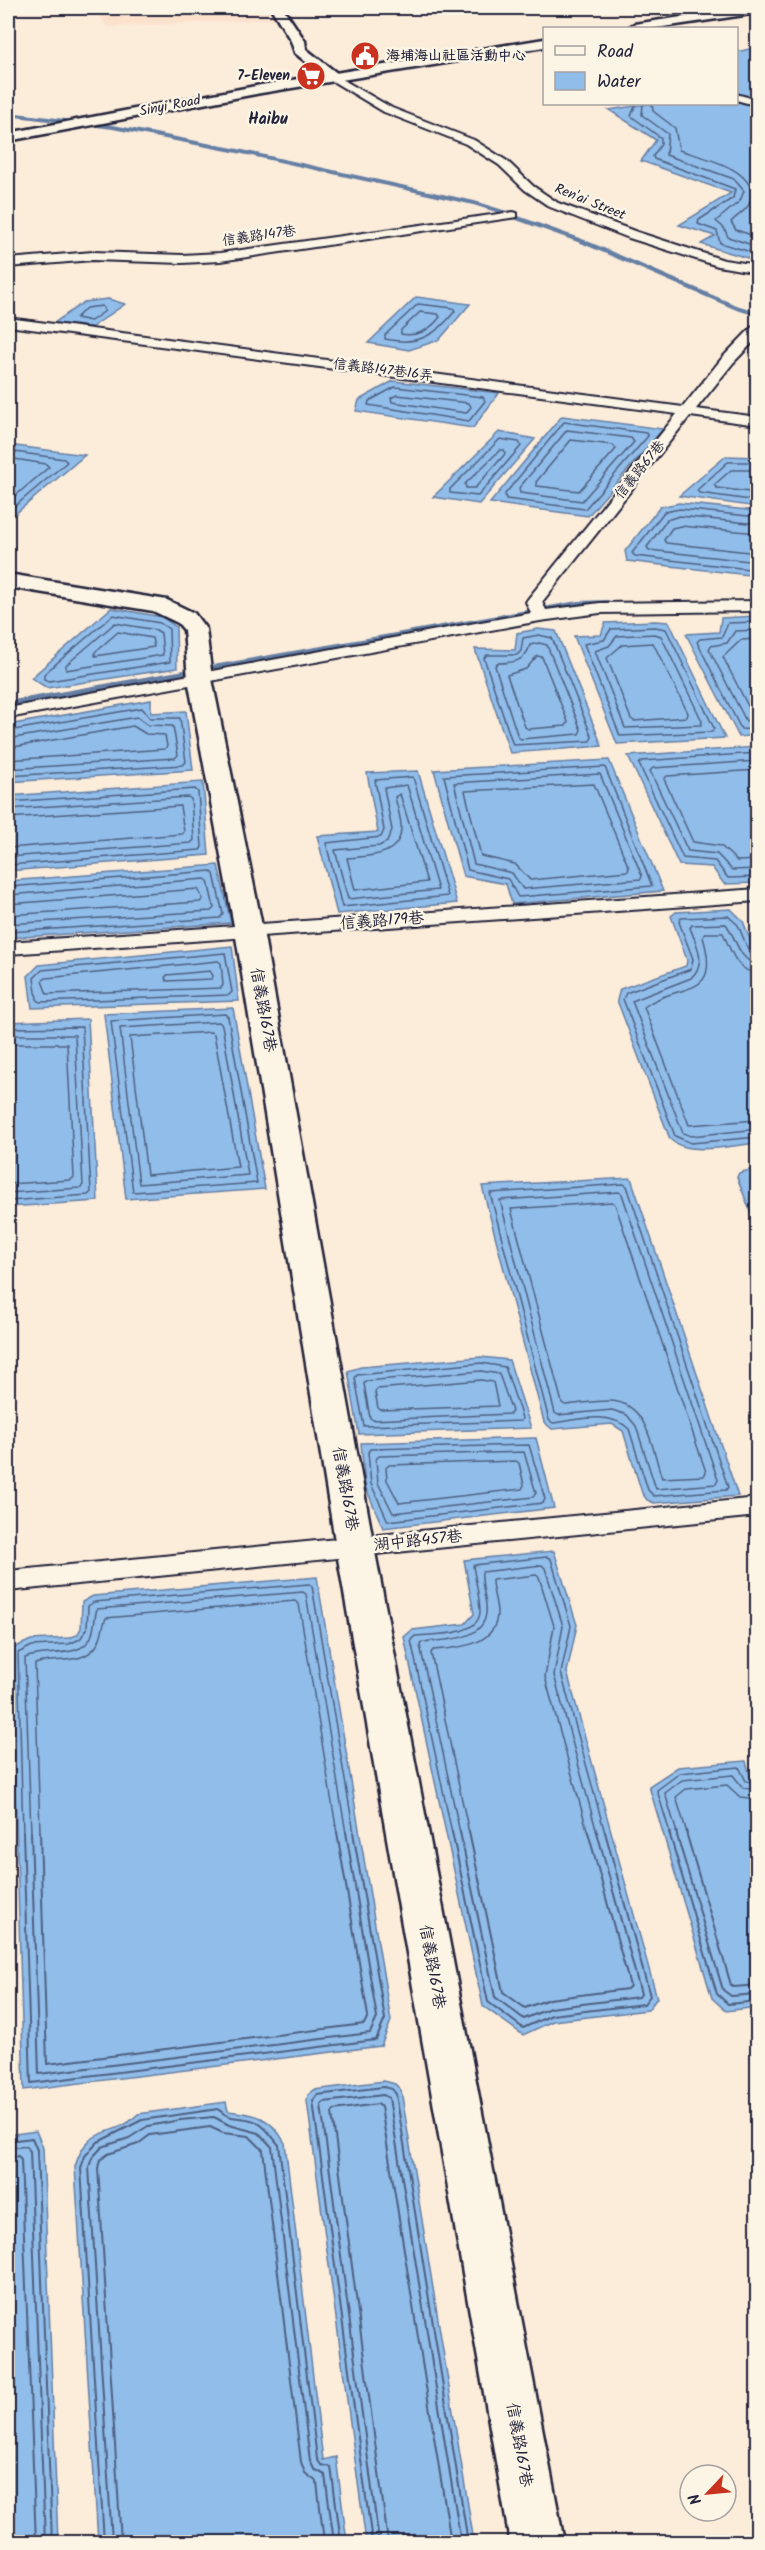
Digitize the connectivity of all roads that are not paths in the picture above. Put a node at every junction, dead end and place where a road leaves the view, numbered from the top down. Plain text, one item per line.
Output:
1 (277, 8) edge
2 (758, 9) edge
3 (641, 27) edge
4 (543, 43) edge
5 (333, 77) junction
6 (738, 98) edge
7 (758, 103) edge
8 (8, 137) edge
9 (513, 215) dead end
10 (27, 261) junction
11 (8, 263) edge
12 (758, 269) edge
13 (8, 274) edge
14 (8, 322) edge
15 (758, 329) edge
16 (686, 412) junction
17 (758, 422) edge
18 (8, 580) edge
19 (758, 594) edge
20 (758, 606) edge
21 (537, 609) junction
22 (199, 672) junction
23 (8, 713) edge
24 (758, 895) edge
25 (249, 931) junction
26 (8, 948) edge
27 (758, 1507) edge
28 (355, 1547) junction
29 (8, 1581) edge
30 (537, 2542) edge

1 - 5 street
2 - 3 street
4 - 5 street, Sinyi Road
5 - 8 street, Sinyi Road
5 - 12 street, Ren'ai Street
6 - 7 street
9 - 10 street, 信義路147巷
10 - 11 street, 信義路147巷
10 - 13 street
14 - 16 street, 信義路147巷16弄
15 - 16 street, 信義路67巷
16 - 17 street, 信義路147巷16弄
16 - 21 street, 信義路67巷
18 - 22 street, 信義路167巷
19 - 21 street
20 - 21 street
21 - 22 street
22 - 23 street
22 - 25 street, 信義路167巷
24 - 25 street, 信義路179巷
25 - 26 street, 信義路179巷
25 - 28 street, 信義路167巷
27 - 28 street, 湖中路457巷
28 - 29 street, 湖中路457巷
28 - 30 street, 信義路167巷

